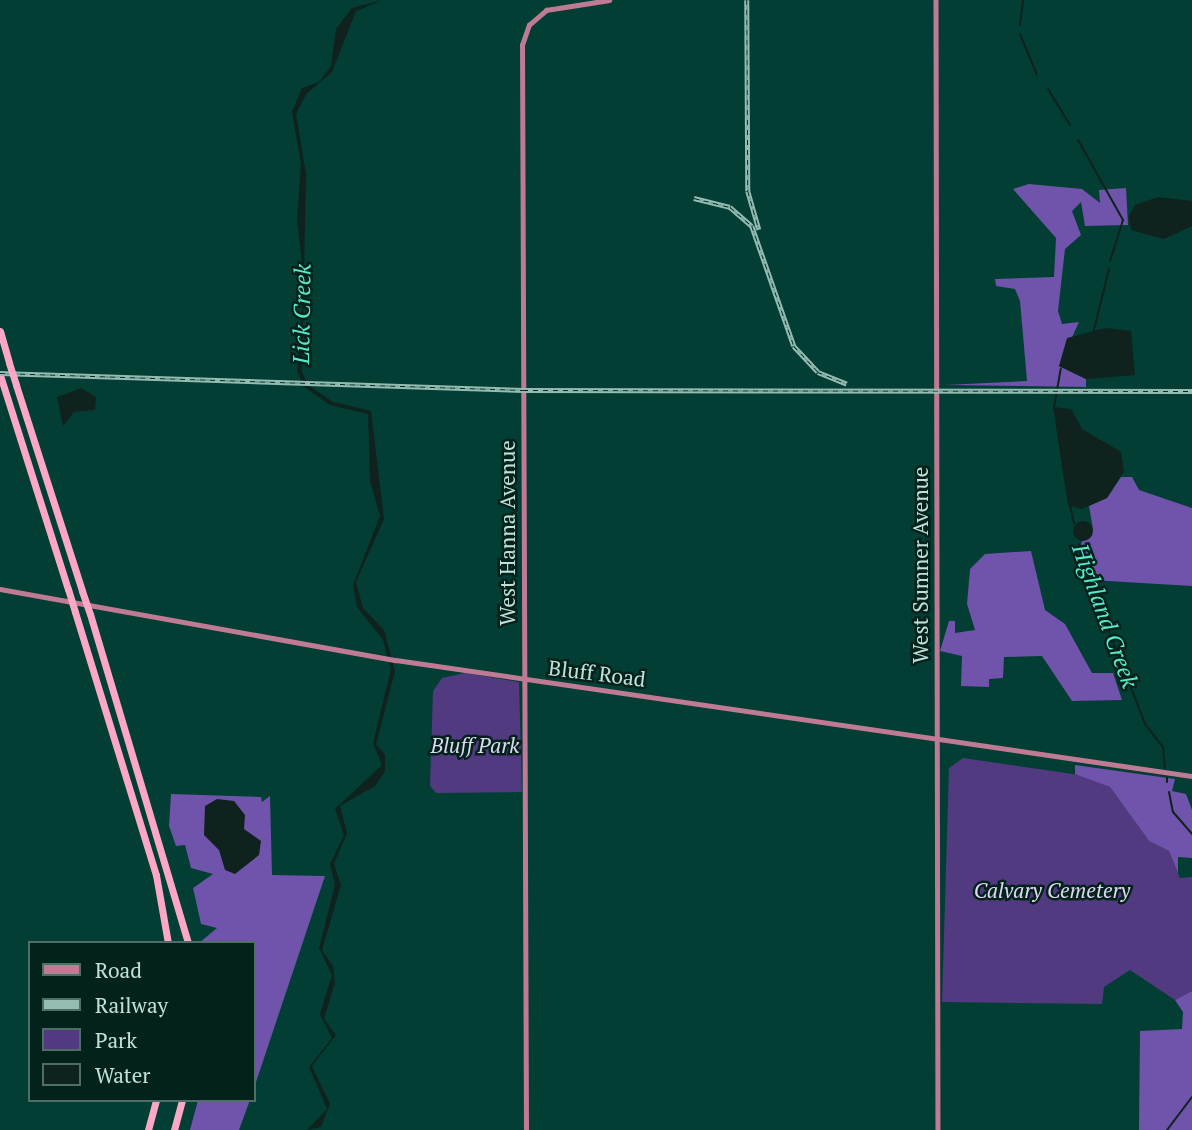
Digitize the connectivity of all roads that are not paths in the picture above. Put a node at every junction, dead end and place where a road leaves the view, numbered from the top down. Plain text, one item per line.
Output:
1 (609, 0) edge
2 (936, 0) edge
3 (0, 331) edge
4 (0, 375) edge
5 (0, 589) edge
6 (523, 679) junction
7 (936, 742) junction
8 (1192, 776) edge
9 (168, 941) edge
10 (187, 941) edge
11 (155, 1102) edge
12 (181, 1102) edge
13 (148, 1130) edge
14 (174, 1130) edge
15 (526, 1130) edge
16 (937, 1130) edge

1 - 6 main road, West Hanna Avenue
2 - 7 main road, West Sumner Avenue
3 - 10 highway, bridge
4 - 9 highway, bridge
5 - 6 main road, Bluff Road
6 - 7 main road, Bluff Road
6 - 15 main road, West Hanna Avenue
7 - 8 main road, Bluff Road
7 - 16 main road, West Sumner Avenue
11 - 13 highway
12 - 14 highway

